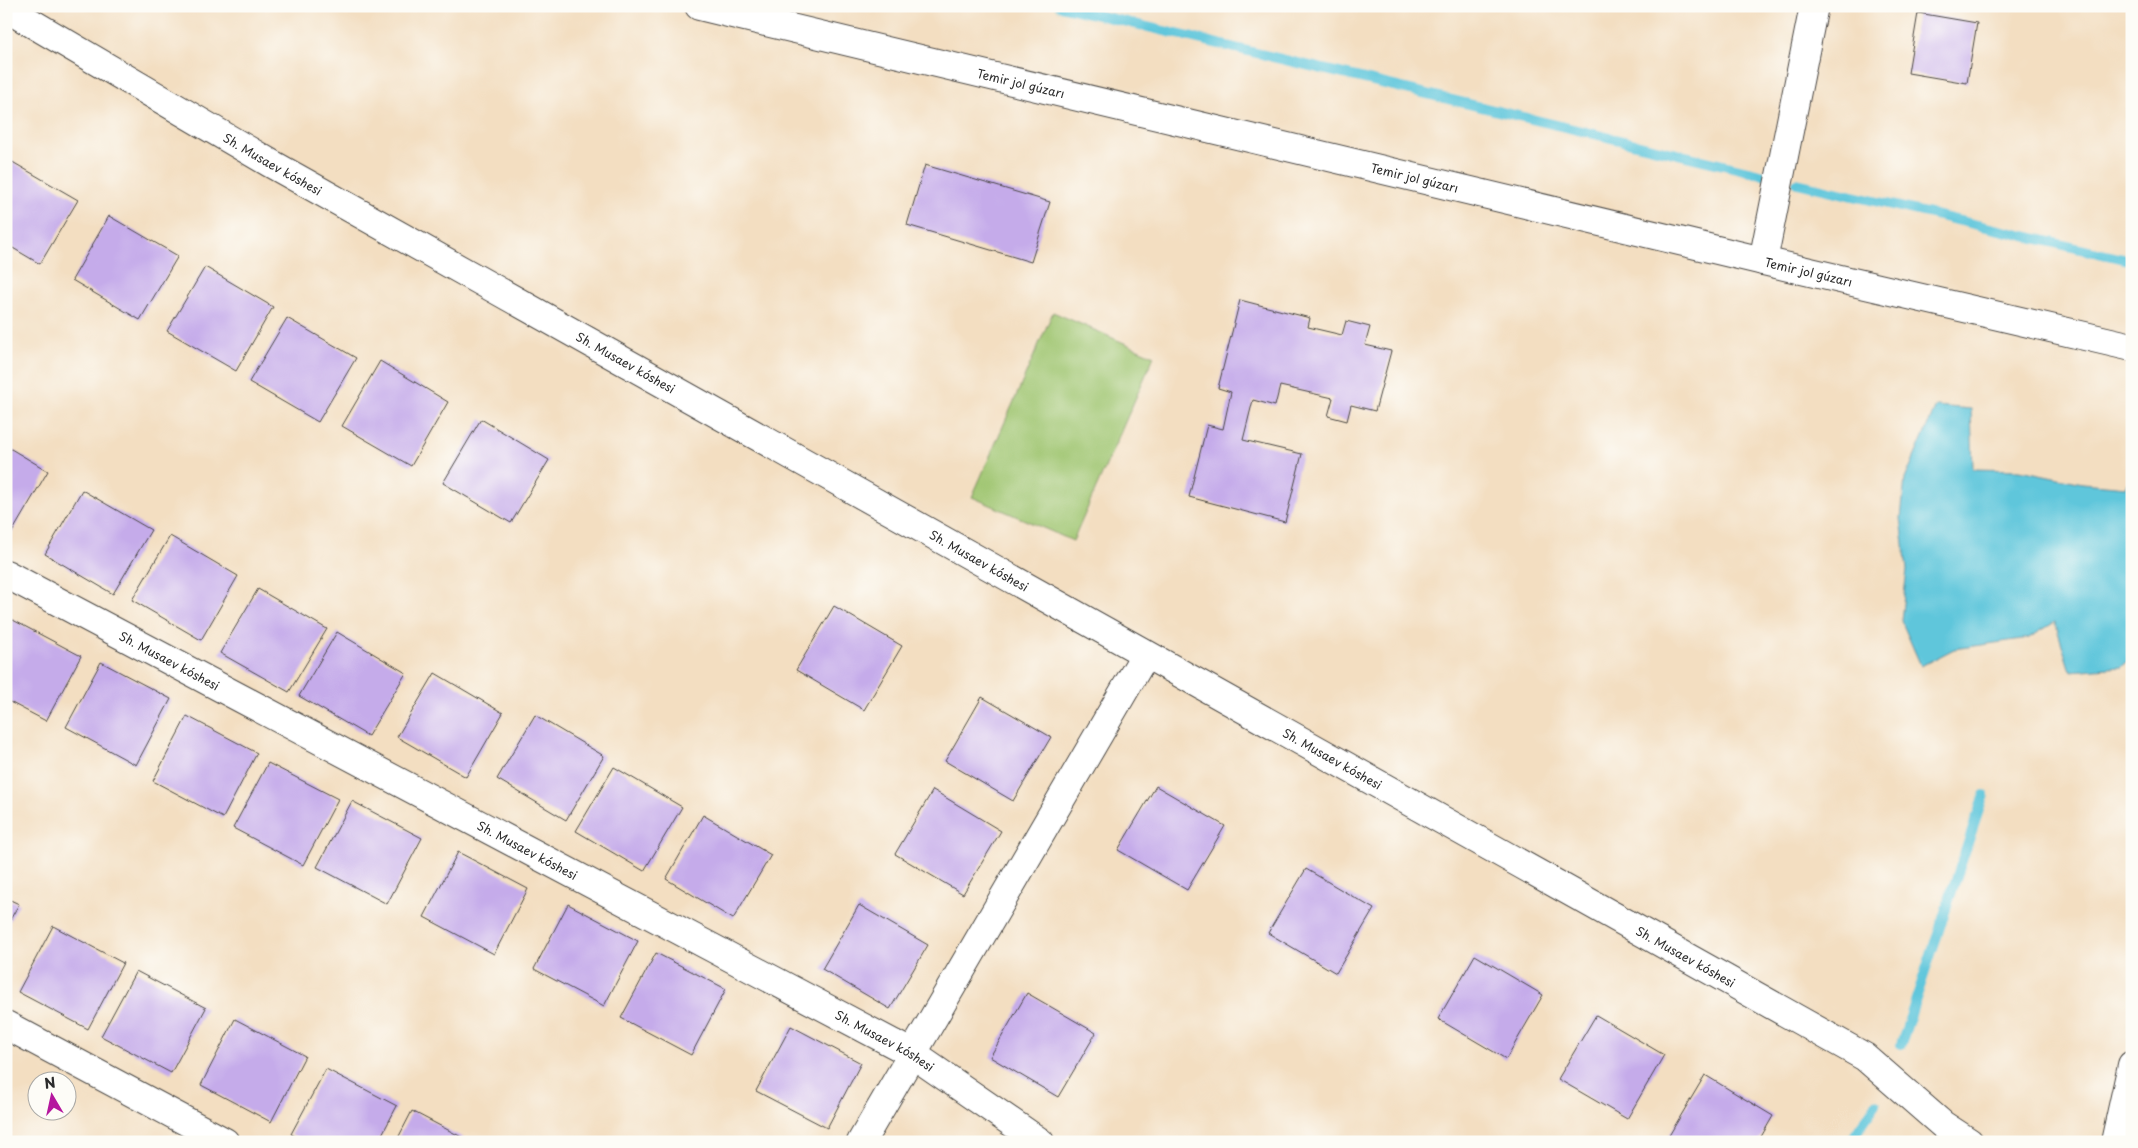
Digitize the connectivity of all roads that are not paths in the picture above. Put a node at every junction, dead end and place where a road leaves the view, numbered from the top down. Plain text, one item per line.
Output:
1 (699, 6) edge
2 (1814, 6) edge
3 (6, 8) edge
4 (1763, 262) junction
5 (2132, 346) edge
6 (6, 574) edge
7 (1146, 655) junction
8 (6, 1025) edge
9 (911, 1053) junction
10 (2132, 1065) edge
11 (1936, 1133) edge
12 (225, 1142) edge
13 (861, 1142) edge
14 (1040, 1142) edge
15 (1969, 1142) edge
16 (2115, 1142) edge

1 - 4 street, Temir jol gúzarı
2 - 4 street
3 - 7 street, Sh. Musaev kóshesi
4 - 5 street, Temir jol gúzarı
6 - 9 street, Sh. Musaev kóshesi
7 - 9 street
7 - 11 street, Sh. Musaev kóshesi
8 - 12 street
9 - 13 street
9 - 14 street, Sh. Musaev kóshesi
10 - 16 street
11 - 15 street, Sh. Musaev kóshesi

